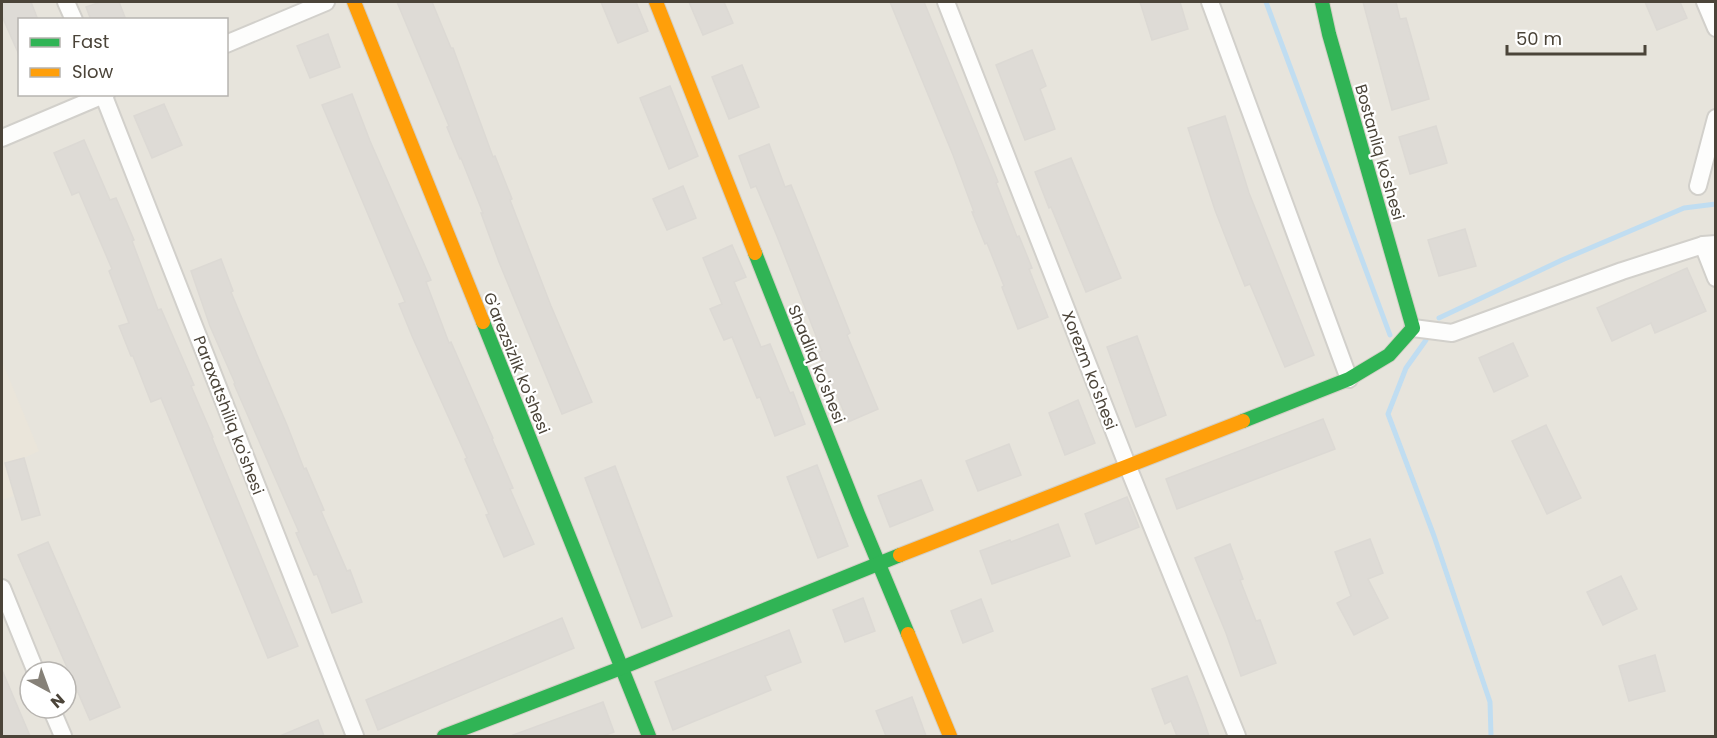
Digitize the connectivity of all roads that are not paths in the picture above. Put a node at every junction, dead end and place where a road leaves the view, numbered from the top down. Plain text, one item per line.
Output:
1 (66, 2) edge
2 (326, 2) edge
3 (354, 2) edge
4 (656, 2) edge
5 (946, 2) edge
6 (1210, 2) edge
7 (1322, 2) edge
8 (1705, 2) edge
9 (73, 18) edge
10 (1716, 28) edge
11 (228, 43) edge
12 (102, 96) edge
13 (104, 96) edge
14 (1716, 118) edge
15 (2, 138) edge
16 (1698, 186) dead end
17 (1709, 244) edge
18 (1716, 278) edge
19 (1413, 328) junction
20 (1348, 379) junction
21 (1128, 467) junction
22 (879, 563) junction
23 (2, 588) edge
24 (31, 660) edge
25 (621, 668) junction
26 (56, 720) edge
27 (63, 736) edge
28 (355, 736) edge
29 (444, 736) edge
30 (649, 736) edge
31 (950, 736) edge
32 (1237, 736) edge

1 - 9 street
2 - 11 street
3 - 25 street, G'arezsizlik ko'shesi
4 - 22 street, Shadliq ko'shesi
5 - 21 street, Xorezm ko'shesi
6 - 20 street
7 - 19 street, Bostanliq ko'shesi
8 - 10 street
12 - 15 street
13 - 28 street, Paraxatshiliq ko'shesi
14 - 16 street
17 - 18 street
17 - 19 street
19 - 20 street
20 - 21 street
21 - 22 street
21 - 32 street, Xorezm ko'shesi
22 - 25 street
22 - 31 street, Shadliq ko'shesi
23 - 24 street
25 - 29 street
25 - 30 street, G'arezsizlik ko'shesi
26 - 27 street

